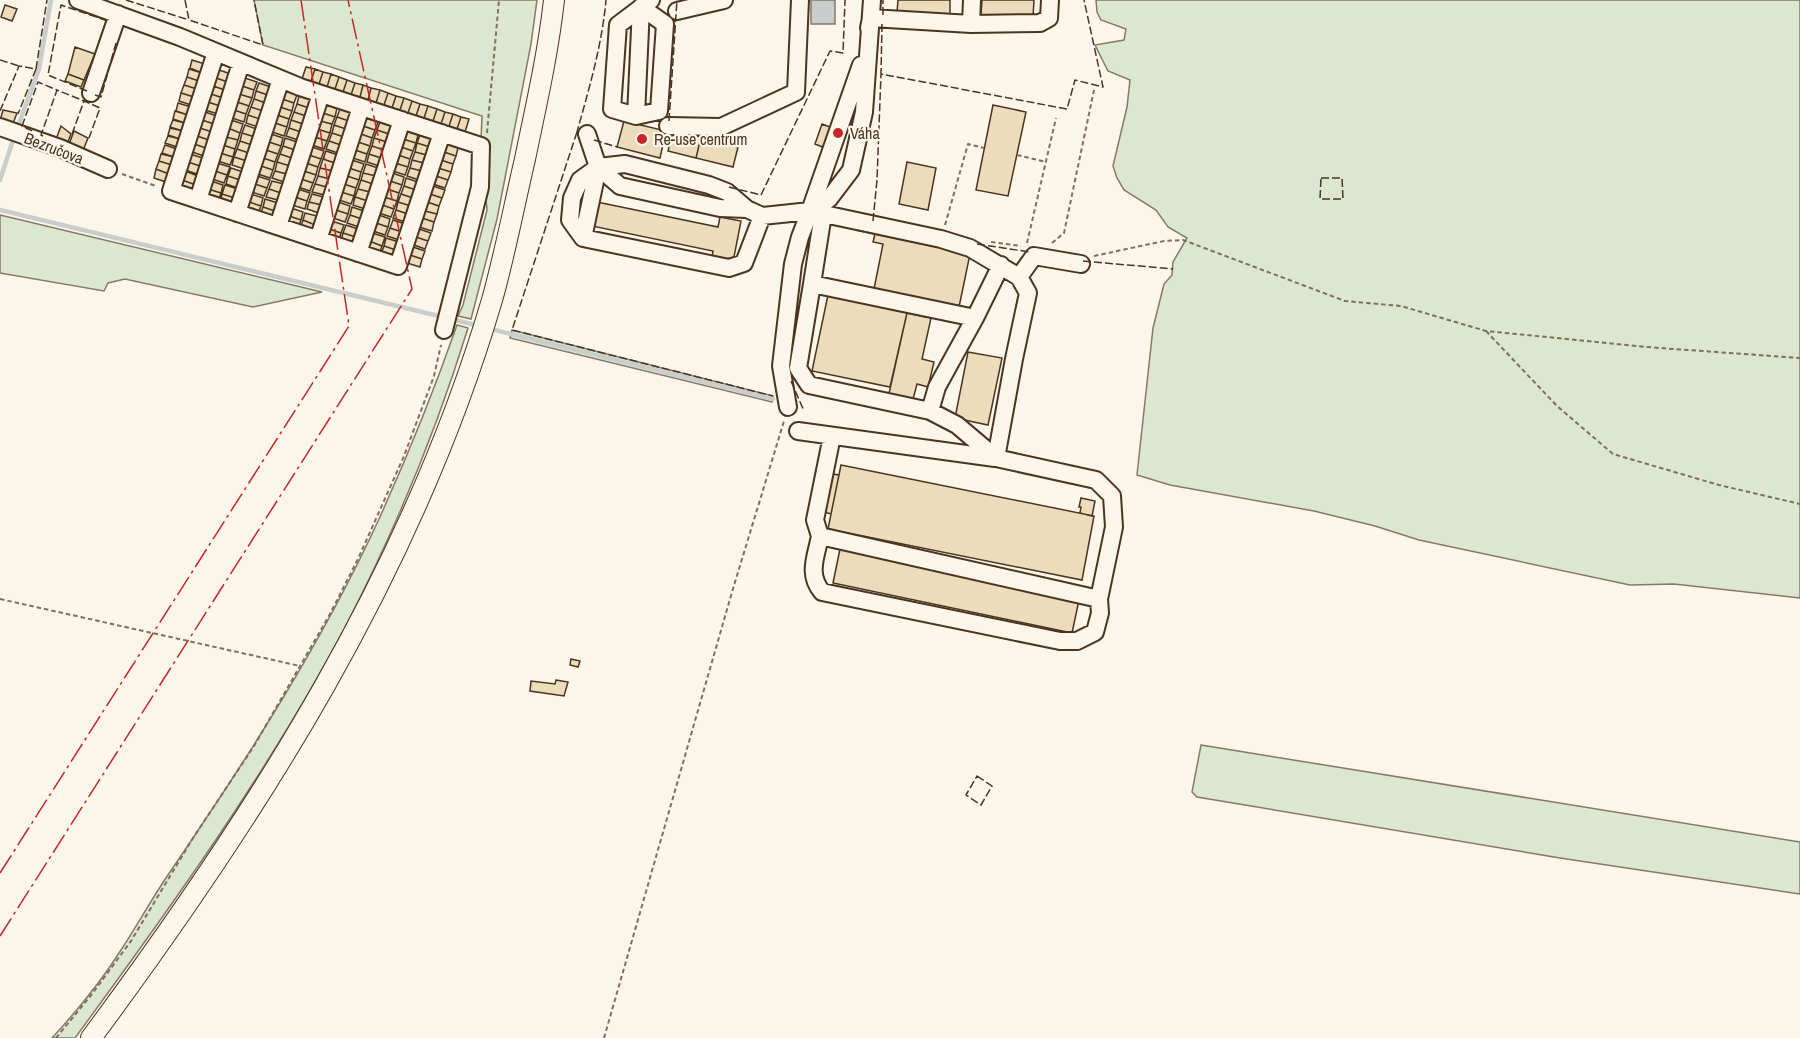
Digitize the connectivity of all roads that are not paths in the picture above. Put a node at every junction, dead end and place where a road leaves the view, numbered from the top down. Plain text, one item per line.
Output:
1 (78, 0) edge
2 (554, 0) edge
3 (724, 0) edge
4 (800, 0) edge
5 (872, 0) edge
6 (972, 0) edge
7 (1050, 0) edge
8 (645, 2) edge
9 (677, 11) dead end
10 (118, 14) junction
11 (872, 18) junction
12 (971, 24) junction
13 (216, 52) junction
14 (241, 63) junction
15 (281, 79) junction
16 (91, 93) dead end
17 (321, 94) junction
18 (361, 107) junction
19 (636, 116) junction
20 (402, 120) junction
21 (668, 126) dead end
22 (0, 127) edge
23 (442, 133) junction
24 (587, 134) dead end
25 (598, 167) junction
26 (108, 169) road end
27 (198, 200) junction
28 (755, 212) junction
29 (237, 213) junction
30 (817, 213) junction
31 (278, 226) junction
32 (318, 240) junction
33 (358, 253) junction
34 (1084, 261) road end
35 (1001, 265) junction
36 (1019, 278) junction
37 (812, 284) junction
38 (975, 318) junction
39 (444, 330) road end
40 (788, 407) road end
41 (930, 411) junction
42 (798, 431) dead end
43 (832, 436) junction
44 (996, 458) junction
45 (820, 536) junction
46 (1099, 600) junction
47 (91, 1038) edge

1 - 10 street
2 - 47 main road
3 - 9 street
4 - 21 street
5 - 11 street
6 - 12 street
7 - 12 street
8 - 19 street
8 - 19 street
8 - 19 street
10 - 13 street
10 - 16 street
11 - 12 street
11 - 30 street
11 - 30 street
13 - 14 street
13 - 27 street
14 - 15 street
14 - 27 street
15 - 17 street
15 - 29 street
17 - 18 street
17 - 31 street
18 - 20 street
18 - 32 street
20 - 23 street
20 - 33 street
22 - 26 street, Bezručova
23 - 33 street
23 - 39 street
24 - 25 street
25 - 28 street
25 - 28 street
27 - 29 street
28 - 30 street
29 - 31 street
30 - 35 street
30 - 37 street
30 - 40 street
31 - 32 street
32 - 33 street
34 - 36 street
35 - 36 street
35 - 38 street
36 - 44 street
37 - 38 street
37 - 41 street
38 - 41 street
41 - 44 street
42 - 43 street
43 - 44 street
43 - 45 street
44 - 46 street
45 - 46 street
45 - 46 street

